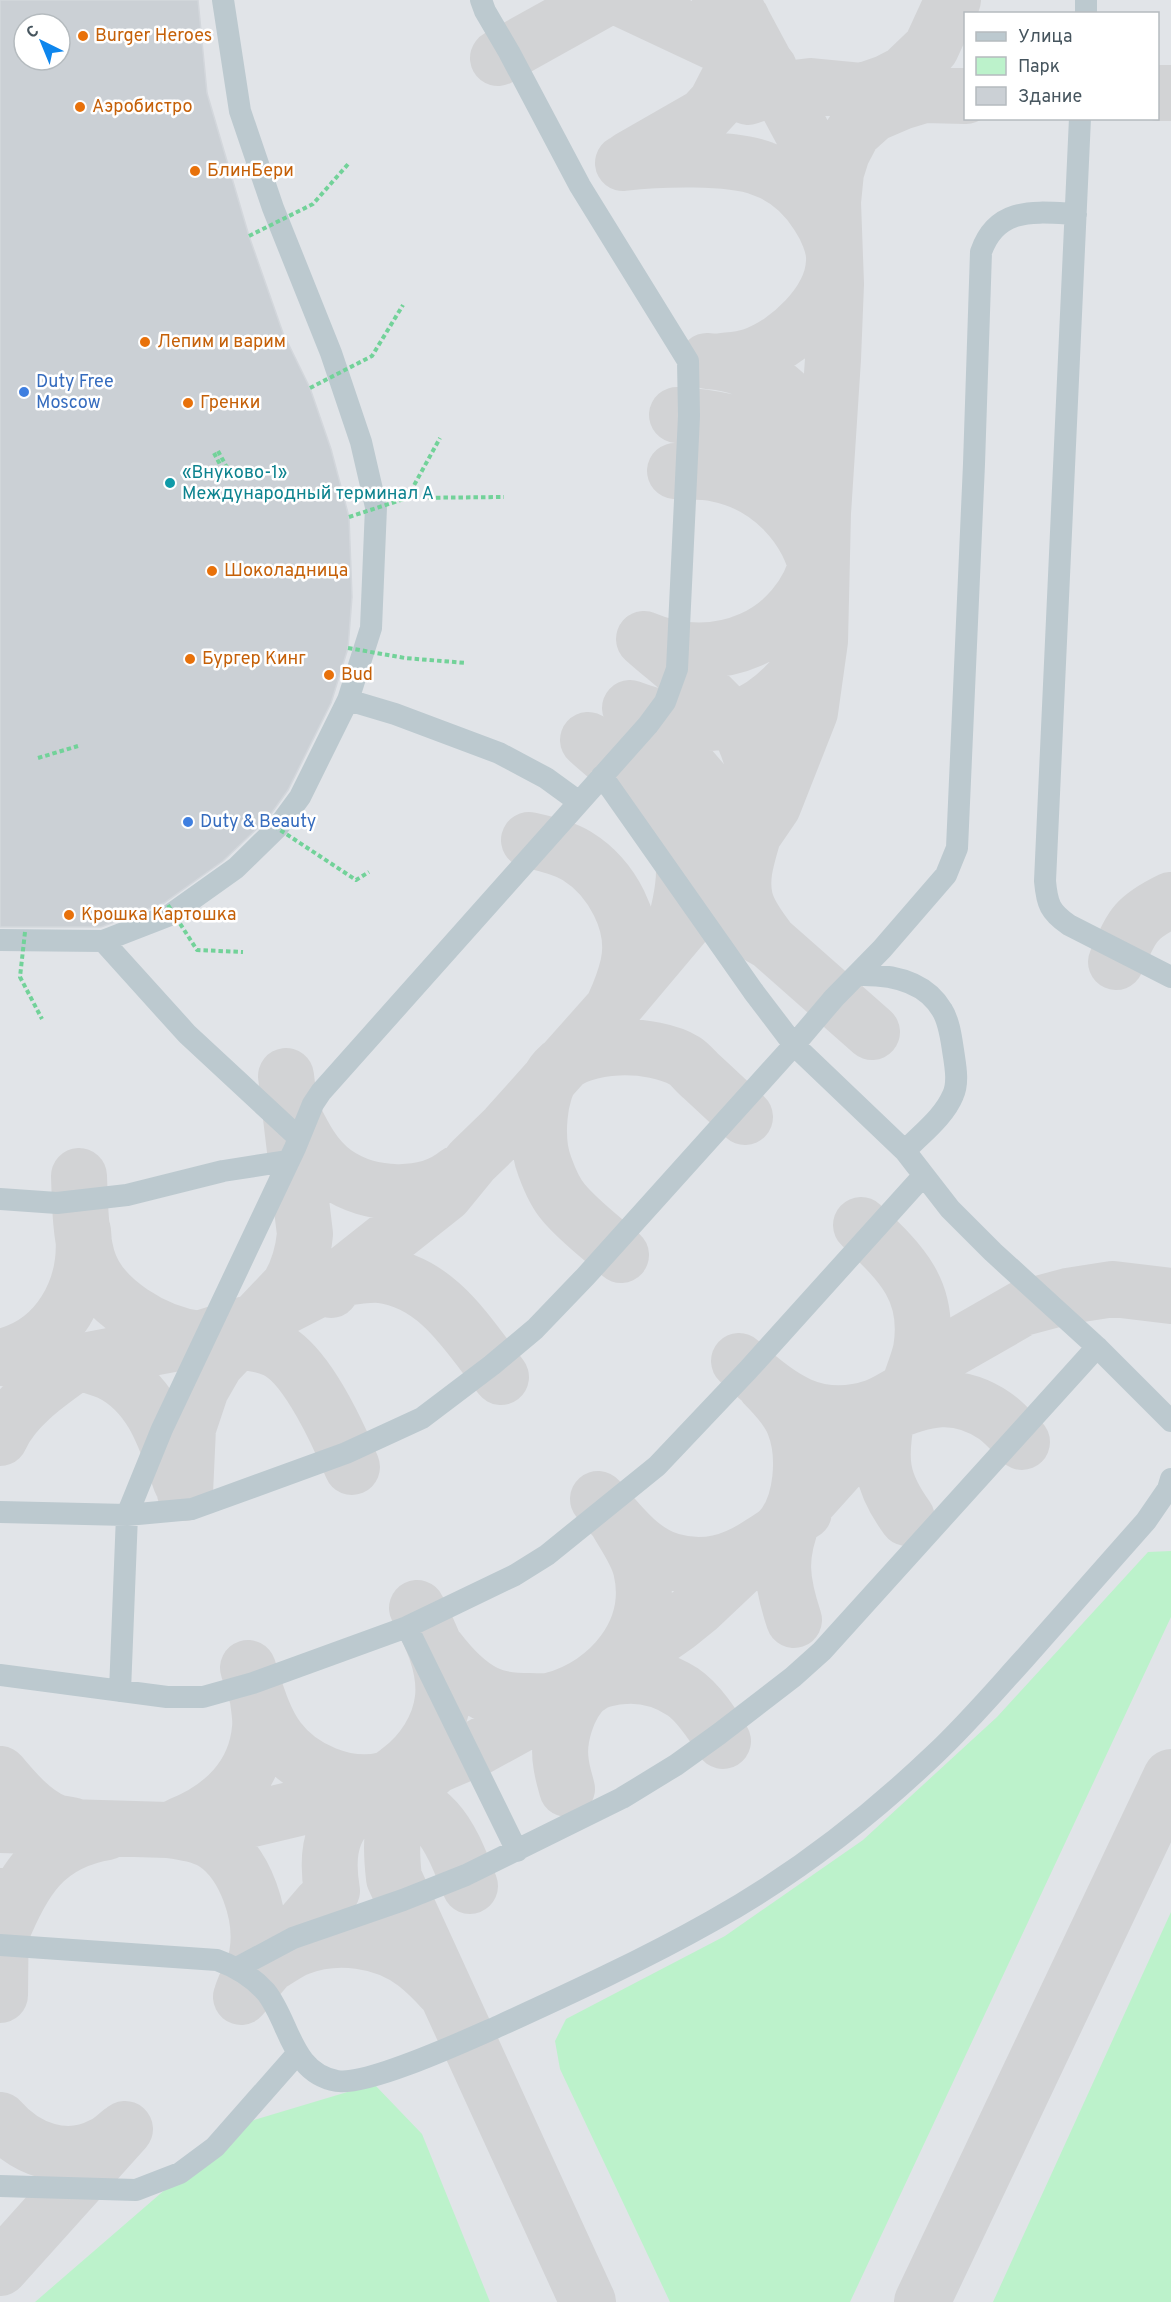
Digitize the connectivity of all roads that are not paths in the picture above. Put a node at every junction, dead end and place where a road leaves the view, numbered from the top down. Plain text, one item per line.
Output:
1 (224, 0) edge
2 (481, 0) edge
3 (1080, 120) edge
4 (1076, 214) junction
5 (348, 700) junction
6 (602, 777) junction
7 (579, 802) junction
8 (0, 940) edge
9 (103, 941) junction
10 (857, 975) junction
11 (1171, 977) edge
12 (794, 1045) junction
13 (299, 1138) junction
14 (904, 1151) junction
15 (287, 1161) junction
16 (923, 1176) junction
17 (0, 1199) edge
18 (1097, 1347) junction
19 (1171, 1421) edge
20 (1171, 1479) edge
21 (0, 1512) edge
22 (127, 1515) junction
23 (407, 1627) junction
24 (0, 1675) edge
25 (120, 1691) junction
26 (517, 1851) junction
27 (0, 1945) edge
28 (237, 1968) junction
29 (297, 2054) junction
30 (0, 2186) edge

1 - 5 lane
2 - 6 lane
3 - 4 lane
4 - 10 lane
4 - 11 lane
5 - 7 lane
5 - 9 lane
6 - 7 lane
6 - 12 lane
7 - 13 lane
8 - 9 lane
9 - 13 lane
10 - 12 lane
10 - 14 lane
12 - 14 lane
12 - 22 lane
13 - 15 lane
14 - 16 lane
15 - 17 lane
15 - 22 lane
16 - 18 lane
16 - 23 lane
18 - 19 lane
18 - 26 lane
20 - 29 lane
21 - 22 lane
22 - 25 lane
23 - 25 lane
23 - 26 lane
24 - 25 lane
26 - 28 lane
27 - 28 lane
28 - 29 lane
29 - 30 lane

